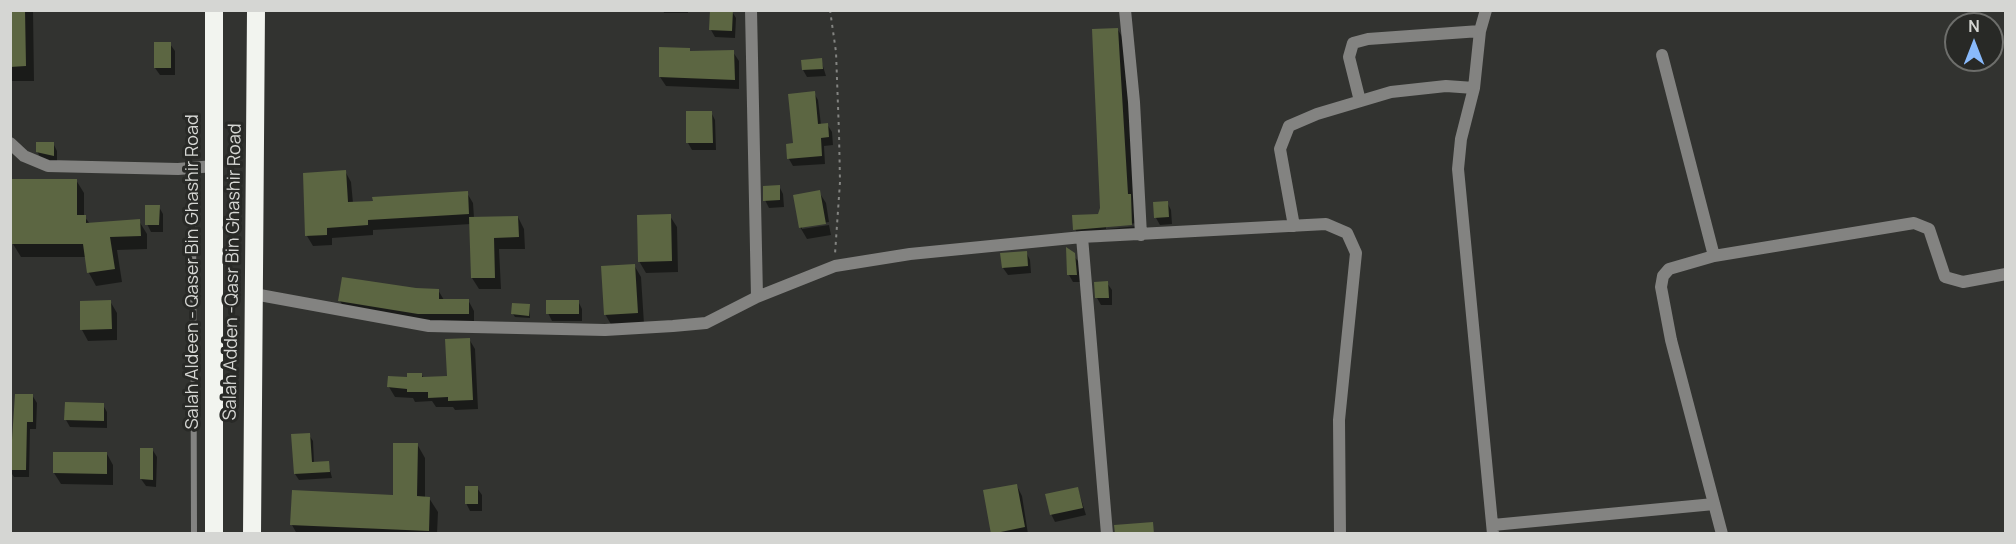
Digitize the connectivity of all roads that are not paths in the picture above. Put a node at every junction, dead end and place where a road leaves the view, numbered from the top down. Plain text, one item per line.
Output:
1 (214, 10) edge
2 (256, 10) edge
3 (751, 10) edge
4 (1125, 10) edge
5 (1486, 10) edge
6 (1480, 31) junction
7 (1662, 55) dead end
8 (1474, 88) junction
9 (1360, 101) junction
10 (10, 143) edge
11 (214, 166) junction
12 (193, 168) junction
13 (1294, 226) junction
14 (1141, 235) junction
15 (1082, 237) junction
16 (1714, 256) junction
17 (2006, 274) edge
18 (254, 294) junction
19 (757, 297) junction
20 (1714, 504) junction
21 (1493, 529) edge
22 (194, 534) edge
23 (214, 534) edge
24 (252, 534) edge
25 (1107, 534) edge
26 (1340, 534) edge
27 (1722, 534) edge

1 - 11 highway, Salah Aldeen - Qaser Bin Ghashir Road
2 - 18 highway, Salah Adden -Qasr Bin Ghashir Road
3 - 19 street
4 - 14 street
5 - 6 street
6 - 8 street
6 - 9 street
7 - 16 street
8 - 9 street
8 - 21 street
9 - 13 street
10 - 12 street
11 - 12 street
11 - 23 highway, Salah Aldeen - Qaser Bin Ghashir Road
12 - 22 lane
13 - 14 street
13 - 26 street
14 - 15 street
15 - 19 street
15 - 25 street
16 - 17 street
16 - 20 street
18 - 19 street
18 - 24 highway, Salah Adden -Qasr Bin Ghashir Road
20 - 21 street
20 - 27 street

